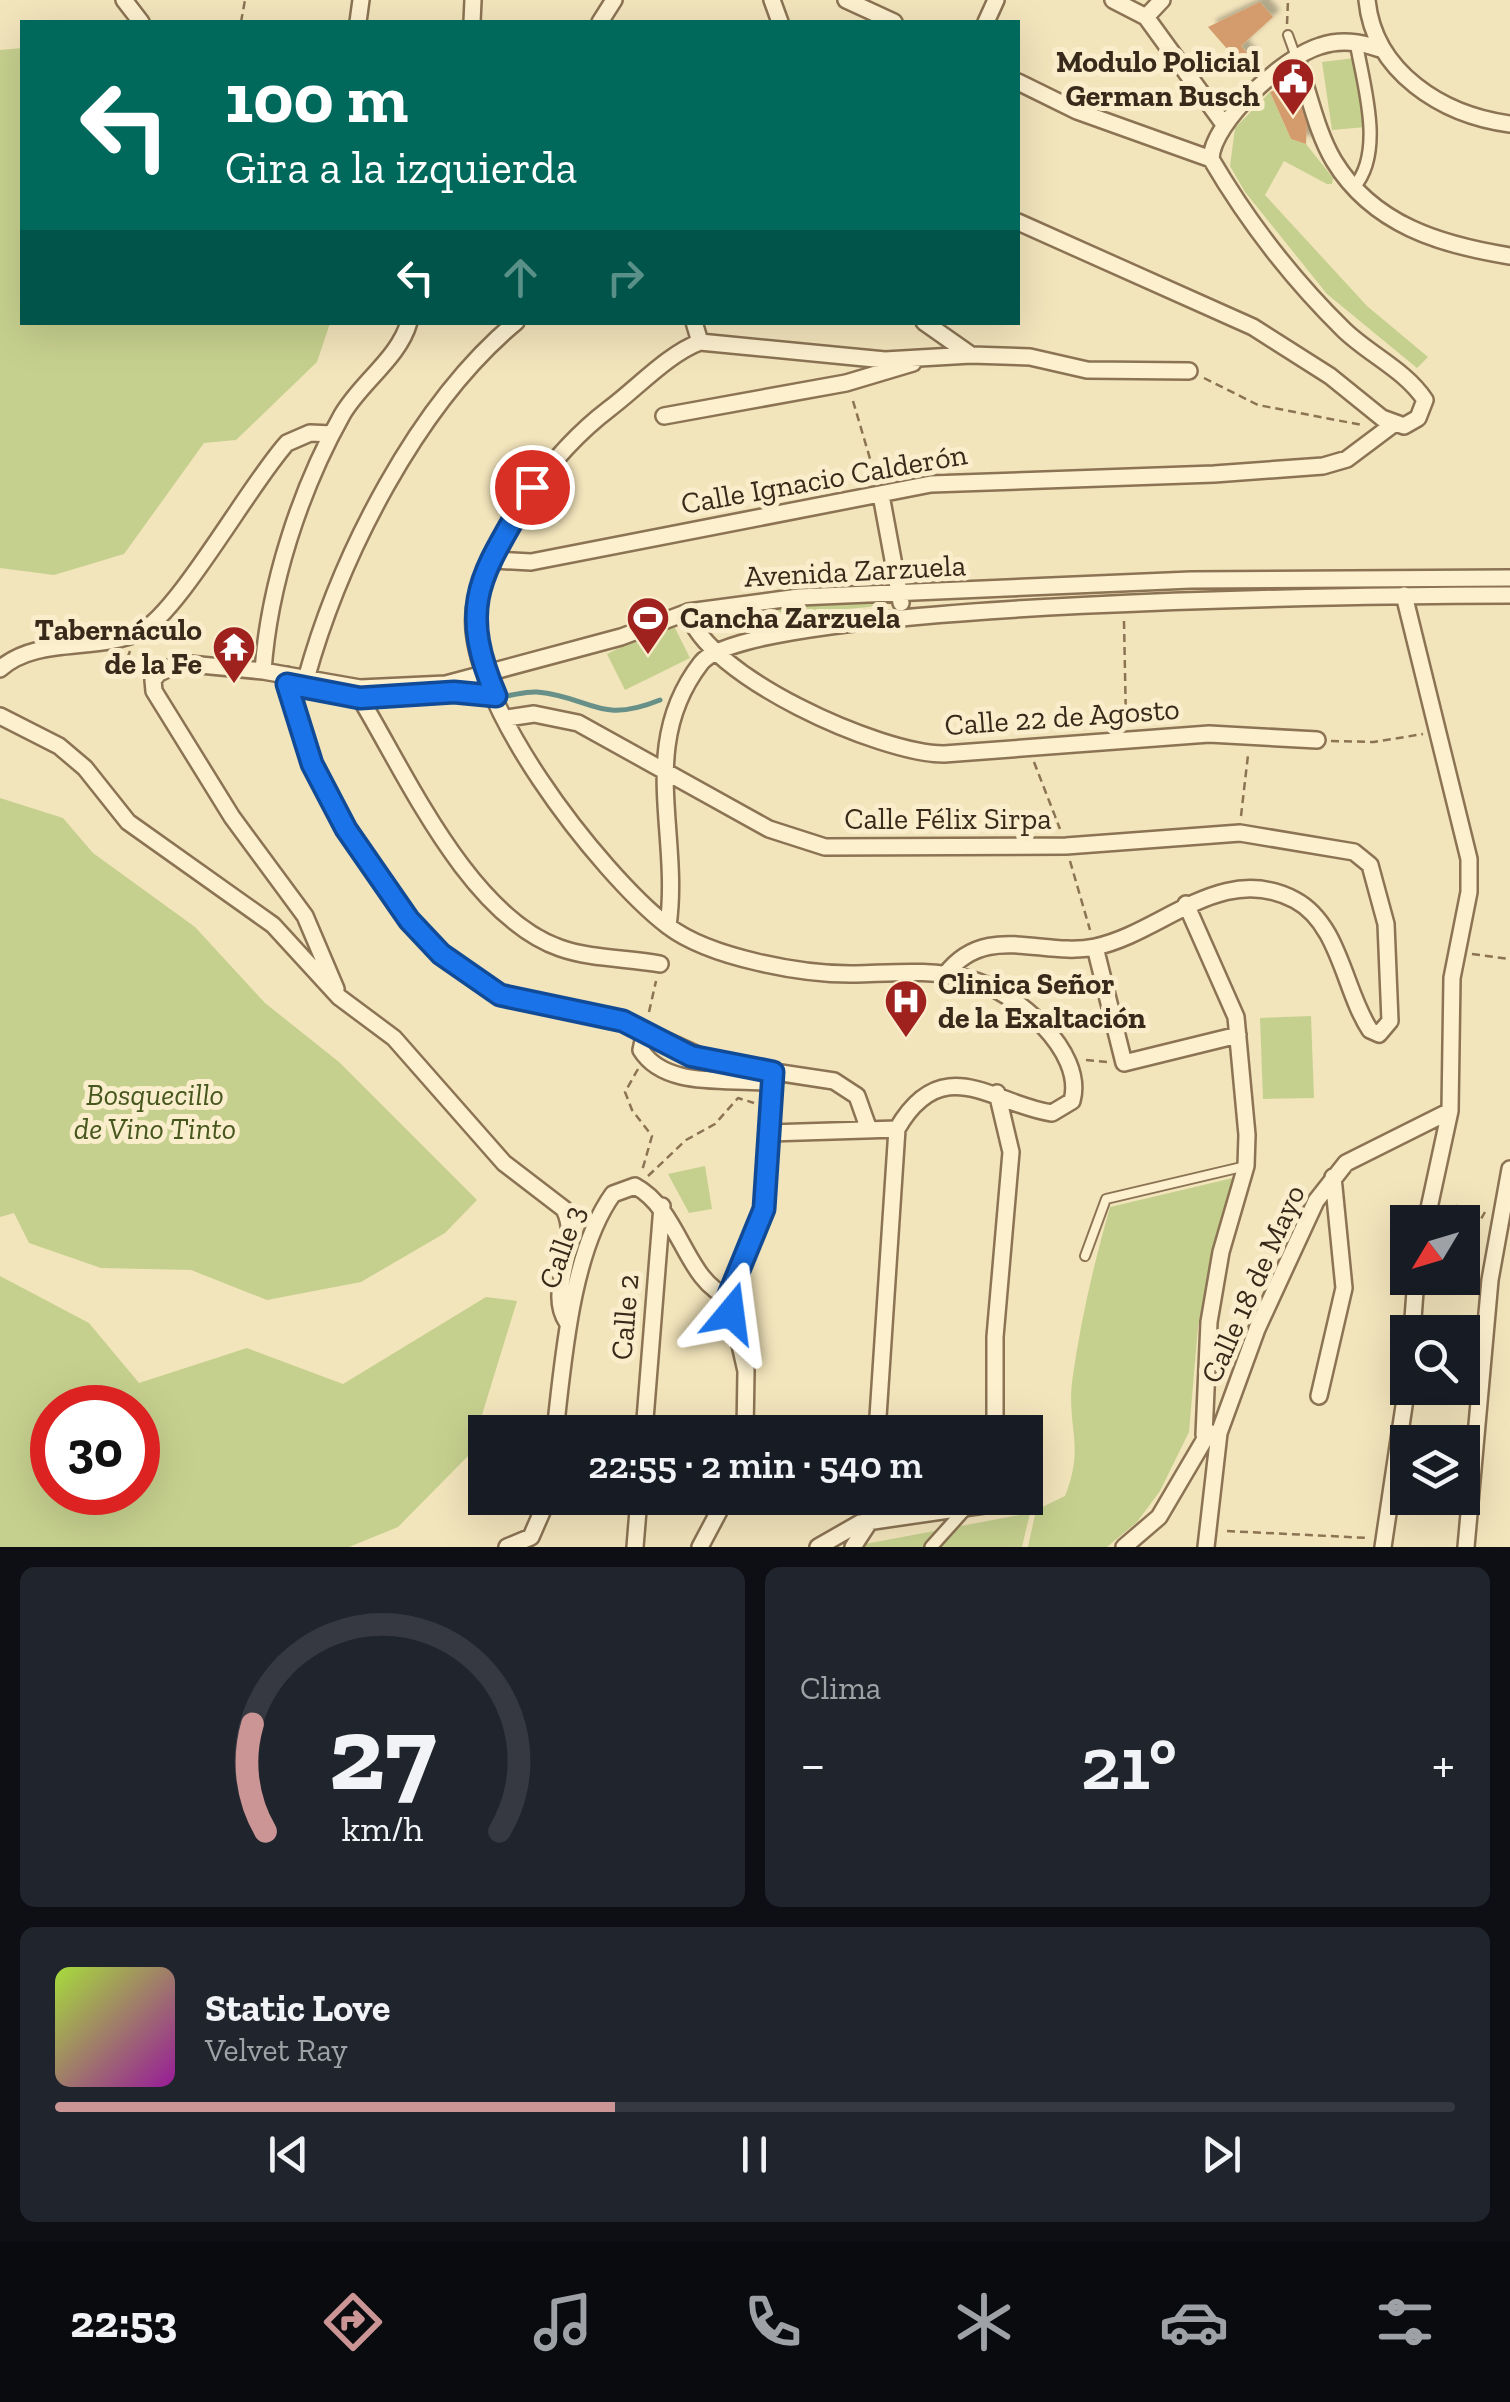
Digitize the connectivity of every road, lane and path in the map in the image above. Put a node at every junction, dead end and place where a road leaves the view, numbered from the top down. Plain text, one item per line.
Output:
1 (124, 0) edge
2 (846, 0) edge
3 (1113, 0) edge
4 (1162, 0) edge
5 (1288, 0) edge
6 (1367, 0) edge
7 (1146, 17) junction
8 (140, 20) edge
9 (890, 20) edge
10 (1288, 35) joint
11 (1356, 42) junction
12 (1380, 49) junction
13 (1297, 60) junction
14 (1020, 83) edge
15 (1223, 123) junction
16 (1510, 124) edge
17 (1211, 159) junction
18 (1354, 187) junction
19 (1020, 223) edge
20 (1510, 256) edge
21 (393, 325) edge
22 (407, 325) edge
23 (513, 325) edge
24 (695, 325) edge
25 (928, 325) edge
26 (700, 342) junction
27 (394, 348) junction
28 (971, 355) junction
29 (914, 360) junction
30 (1189, 370) joint
31 (846, 383) junction
32 (664, 416) dead end
33 (1388, 420) junction
34 (332, 434) junction
35 (881, 495) junction
36 (493, 560) junction
37 (1510, 578) edge
38 (900, 594) junction
39 (1404, 594) junction
40 (1510, 596) edge
41 (1124, 604) junction
42 (688, 612) junction
43 (902, 617) junction
44 (138, 633) junction
45 (712, 653) junction
46 (0, 670) edge
47 (263, 670) junction
48 (486, 672) junction
49 (156, 679) junction
50 (306, 679) junction
51 (287, 680) junction
52 (360, 693) junction
53 (496, 696) junction
54 (0, 716) edge
55 (507, 718) junction
56 (1439, 732) junction
57 (1250, 734) junction
58 (1317, 740) joint
59 (1127, 742) junction
60 (667, 774) junction
61 (1240, 833) junction
62 (1186, 904) junction
63 (668, 926) junction
64 (1095, 947) junction
65 (1456, 952) junction
66 (1510, 960) edge
67 (660, 964) joint
68 (945, 975) junction
69 (338, 997) junction
70 (645, 1031) junction
71 (1238, 1035) junction
72 (1070, 1059) junction
73 (648, 1062) junction
74 (1124, 1063) junction
75 (772, 1078) junction
76 (997, 1093) junction
77 (770, 1108) junction
78 (1450, 1111) junction
79 (868, 1127) junction
80 (897, 1129) junction
81 (770, 1134) junction
82 (1246, 1166) junction
83 (1510, 1168) edge
84 (1333, 1177) junction
85 (636, 1186) junction
86 (1431, 1203) joint
87 (662, 1206) junction
88 (1497, 1220) junction
89 (1085, 1256) dead end
90 (728, 1297) junction
91 (567, 1322) junction
92 (1319, 1396) dead end
93 (1404, 1405) edge
94 (557, 1415) edge
95 (645, 1415) edge
96 (745, 1415) edge
97 (878, 1415) edge
98 (995, 1415) edge
99 (1211, 1434) junction
100 (541, 1515) edge
101 (638, 1515) edge
102 (717, 1515) edge
103 (870, 1515) edge
104 (908, 1515) edge
105 (958, 1515) edge
106 (870, 1521) junction
107 (1210, 1530) junction
108 (1384, 1543) edge
109 (507, 1547) edge
110 (635, 1547) edge
111 (700, 1547) edge
112 (818, 1547) edge
113 (852, 1547) edge
114 (931, 1547) edge
115 (1124, 1547) edge
116 (1206, 1547) edge
117 (1466, 1547) edge

1 - 8 street
2 - 9 street
3 - 7 street
4 - 7 street
5 - 10 path
6 - 12 street
7 - 15 street
10 - 13 lane
11 - 12 street
11 - 13 street
11 - 18 street
12 - 16 street
13 - 15 street
13 - 18 street
14 - 17 street
15 - 17 street
17 - 33 street, Calle Ignacio Calderón
18 - 20 street
19 - 33 street
21 - 27 street
22 - 27 street
23 - 50 street
24 - 26 street
25 - 28 street
26 - 29 street
26 - 36 street
27 - 34 street
28 - 29 street
28 - 30 street
29 - 31 street
30 - 33 path
31 - 32 street
31 - 35 path
33 - 35 street, Calle Ignacio Calderón
34 - 44 street
34 - 47 street
35 - 36 street, Calle Ignacio Calderón
35 - 38 street
36 - 48 street
37 - 38 street, Avenida Zarzuela
38 - 42 street, Avenida Zarzuela
38 - 43 street
39 - 40 street, Avenida Zarzuela
39 - 41 street, Avenida Zarzuela
39 - 56 street
41 - 43 street, Avenida Zarzuela
41 - 59 path
42 - 45 street
42 - 48 street, Avenida Zarzuela
43 - 45 street, Avenida Zarzuela
44 - 46 street
44 - 49 path
45 - 59 street, Calle 22 de Agosto
45 - 60 street
47 - 49 street, Avenida Zarzuela
47 - 51 street, Avenida Zarzuela
48 - 52 street, Avenida Zarzuela
48 - 53 street
49 - 51 street
49 - 69 street
50 - 51 street, Avenida Zarzuela
50 - 52 street, Avenida Zarzuela
51 - 52 street
51 - 70 street
52 - 53 street
52 - 67 street
53 - 55 street
54 - 69 street
55 - 60 street, Calle Félix Sirpa
55 - 63 street
56 - 58 path
56 - 65 street
57 - 58 street, Calle 22 de Agosto
57 - 59 street, Calle 22 de Agosto
57 - 61 path
60 - 61 street, Calle Félix Sirpa
60 - 63 street
61 - 62 street, Calle Félix Sirpa
62 - 64 street
62 - 71 street
63 - 68 street
64 - 68 street
64 - 74 street
65 - 66 path
65 - 78 street
67 - 70 path
68 - 72 street
69 - 91 street
70 - 73 street
70 - 75 street
71 - 74 street
71 - 82 street
72 - 74 path
72 - 76 street
73 - 75 street
73 - 85 path
75 - 77 street
75 - 79 street
76 - 80 street
76 - 98 street
77 - 81 street
77 - 85 path
78 - 84 street, Calle 18 de Mayo
78 - 86 street
79 - 80 street
79 - 81 street
80 - 97 street
81 - 90 street
82 - 89 lane
82 - 99 street
83 - 88 street
84 - 92 street
84 - 99 street, Calle 18 de Mayo
85 - 87 street
85 - 91 street, Calle 3
86 - 88 path
87 - 90 street
87 - 95 street, Calle 2
88 - 117 street
90 - 96 street
91 - 94 street, Calle 3
93 - 108 street
99 - 107 street, Calle 18 de Mayo
99 - 115 street
100 - 109 street
101 - 110 street
102 - 111 street
103 - 106 street
104 - 106 street
105 - 114 street
106 - 112 street
106 - 113 street
107 - 108 path
107 - 116 street, Calle 18 de Mayo

